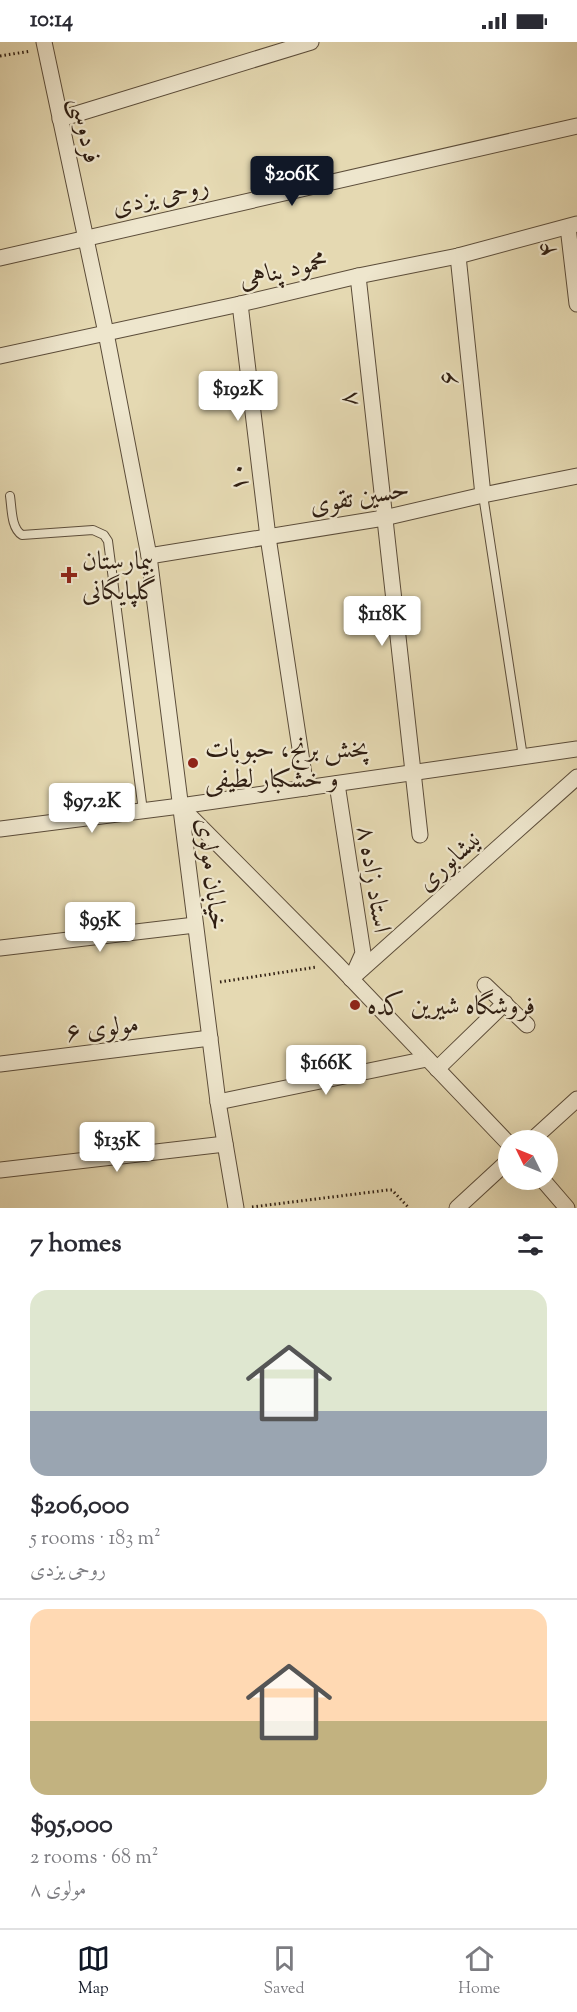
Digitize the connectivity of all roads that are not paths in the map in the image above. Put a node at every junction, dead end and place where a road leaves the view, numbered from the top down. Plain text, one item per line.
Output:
1 (311, 42) edge
2 (45, 45) edge
3 (277, 47) edge
4 (60, 118) junction
5 (577, 126) edge
6 (572, 225) edge
7 (85, 237) junction
8 (458, 256) junction
9 (0, 258) edge
10 (357, 276) junction
11 (240, 304) junction
12 (577, 304) edge
13 (106, 333) junction
14 (0, 356) edge
15 (577, 476) edge
16 (483, 495) junction
17 (10, 496) dead end
18 (384, 518) junction
19 (268, 537) junction
20 (149, 556) junction
21 (577, 749) edge
22 (523, 757) junction
23 (412, 773) junction
24 (577, 777) edge
25 (337, 784) junction
26 (306, 788) junction
27 (180, 806) junction
28 (143, 811) junction
29 (0, 829) edge
30 (420, 835) dead end
31 (195, 925) junction
32 (0, 948) edge
33 (351, 979) junction
34 (485, 984) dead end
35 (505, 1003) junction
36 (527, 1025) dead end
37 (210, 1038) junction
38 (0, 1064) edge
39 (432, 1064) junction
40 (577, 1099) edge
41 (219, 1102) junction
42 (543, 1130) edge
43 (498, 1133) edge
44 (225, 1144) junction
45 (3, 1170) edge
46 (498, 1170) edge
47 (551, 1190) edge
48 (236, 1208) edge
49 (457, 1208) edge
50 (567, 1208) edge

1 - 3 street
2 - 4 street, فردوسی
3 - 4 street
4 - 7 street, فردوسی
5 - 7 street, روحی یزدی
6 - 8 street, محمود پناهی
6 - 12 street, ۴
7 - 9 street, روحی یزدی
7 - 13 street, فردوسی
8 - 10 street, محمود پناهی
8 - 16 street, ۶
10 - 11 street, محمود پناهی
10 - 18 street, ۸
11 - 13 street, محمود پناهی
11 - 19 street, ۱۰
13 - 14 street, محمود پناهی
13 - 20 street, خیابان مولوی
15 - 16 street, حسین تقوی
16 - 18 street, حسین تقوی
16 - 22 lane
17 - 28 lane
18 - 19 street, حسین تقوی
18 - 23 street, ۸
19 - 20 street, حسین تقوی
19 - 26 street, ۱۰
20 - 27 street, خیابان مولوی
21 - 22 street
22 - 23 street
23 - 25 street
23 - 30 street, ۸
24 - 33 street, نیشابوری
25 - 26 street
25 - 33 street, استاد زاده ۸
26 - 27 street
27 - 28 street
27 - 31 street, خیابان مولوی
27 - 33 street
28 - 29 street
31 - 32 street
31 - 37 street, خیابان مولوی
33 - 39 street
34 - 35 street
35 - 36 street
35 - 39 street
37 - 38 street, مولوی ۶
37 - 41 street, خیابان مولوی
39 - 41 street
39 - 43 street
40 - 42 street
41 - 44 street, خیابان مولوی
44 - 45 street
44 - 48 street, خیابان مولوی
46 - 49 street
47 - 50 street

